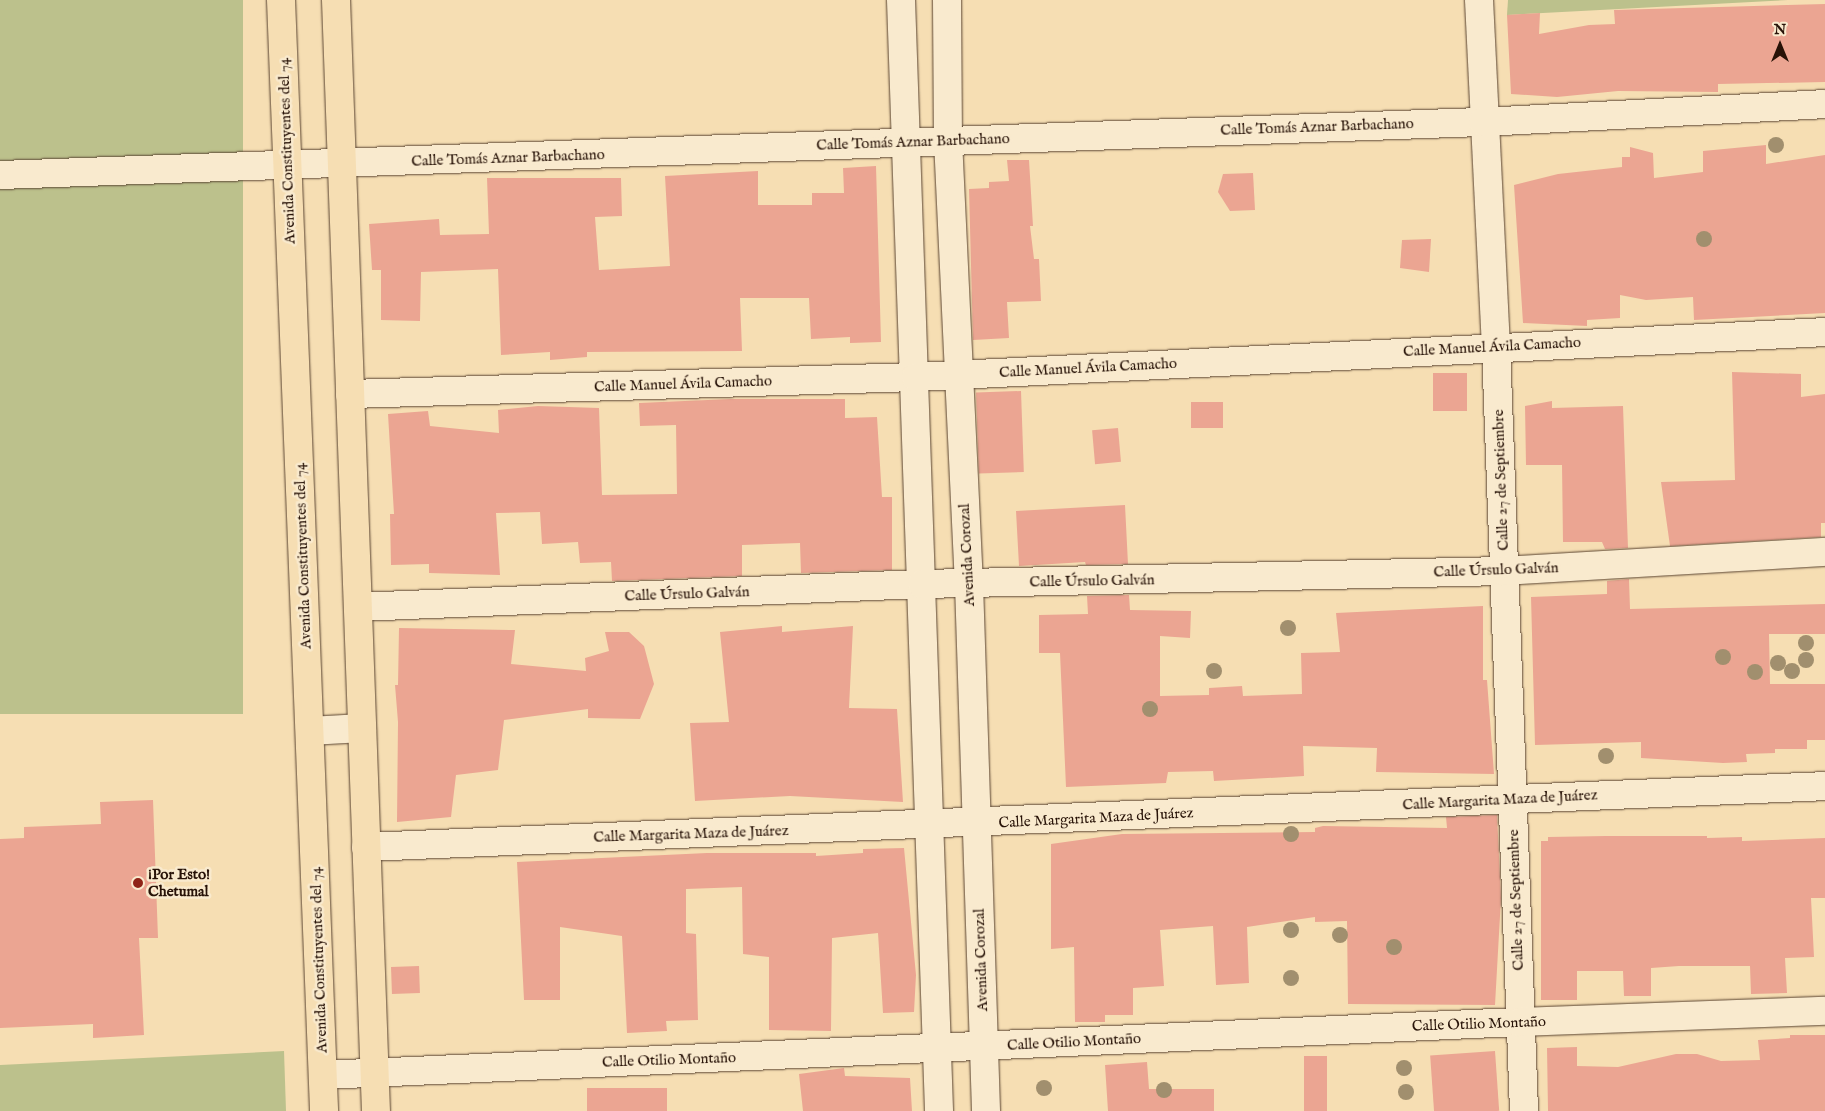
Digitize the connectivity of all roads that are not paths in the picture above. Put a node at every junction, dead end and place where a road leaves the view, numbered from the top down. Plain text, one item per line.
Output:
1 (281, 0) edge
2 (336, 0) edge
3 (901, 0) edge
4 (947, 0) edge
5 (1479, 0) edge
6 (1825, 104) edge
7 (1483, 122) junction
8 (948, 140) junction
9 (904, 142) junction
10 (342, 164) junction
11 (288, 166) junction
12 (0, 175) edge
13 (1825, 332) edge
14 (1496, 347) junction
15 (958, 374) junction
16 (916, 377) junction
17 (350, 394) junction
18 (1825, 552) edge
19 (1504, 571) junction
20 (922, 584) junction
21 (969, 584) junction
22 (358, 607) junction
23 (362, 728) junction
24 (310, 731) junction
25 (1825, 786) edge
26 (1512, 799) junction
27 (975, 823) junction
28 (928, 826) junction
29 (366, 847) junction
30 (1825, 1011) edge
31 (1520, 1022) junction
32 (985, 1046) junction
33 (937, 1049) junction
34 (375, 1073) junction
35 (323, 1076) junction
36 (324, 1111) edge
37 (376, 1111) edge
38 (940, 1111) edge
39 (986, 1111) edge
40 (1524, 1111) edge

1 - 11 main road, Avenida Constituyentes del 74
2 - 10 main road
3 - 9 street
4 - 8 street, Avenida Corozal
5 - 7 street, Calle 27 de Septiembre
6 - 7 street, Calle Tomás Aznar Barbachano
7 - 8 street, Calle Tomás Aznar Barbachano
7 - 14 street, Calle 27 de Septiembre
8 - 9 street, Calle Tomás Aznar Barbachano
8 - 15 street, Avenida Corozal
9 - 10 street, Calle Tomás Aznar Barbachano
9 - 16 street
10 - 11 street, Calle Tomás Aznar Barbachano
10 - 17 main road
11 - 12 street, Calle Tomás Aznar Barbachano
11 - 24 main road, Avenida Constituyentes del 74
13 - 14 street, Calle Manuel Ávila Camacho
14 - 15 street, Calle Manuel Ávila Camacho
14 - 19 street, Calle 27 de Septiembre
15 - 16 street, Calle Manuel Ávila Camacho
15 - 21 street, Avenida Corozal
16 - 17 street, Calle Manuel Ávila Camacho
16 - 20 street
17 - 22 main road
18 - 19 street, Calle Úrsulo Galván
19 - 21 street, Calle Úrsulo Galván
19 - 26 street, Calle 27 de Septiembre
20 - 21 street, Calle Úrsulo Galván
20 - 22 street, Calle Úrsulo Galván
20 - 28 street
21 - 27 street, Avenida Corozal
22 - 23 main road
23 - 24 street
23 - 29 main road
24 - 35 main road, Avenida Constituyentes del 74
25 - 26 street, Calle Margarita Maza de Juárez
26 - 27 street, Calle Margarita Maza de Juárez
26 - 31 street, Calle 27 de Septiembre
27 - 28 street, Calle Margarita Maza de Juárez
27 - 32 street, Avenida Corozal
28 - 29 street, Calle Margarita Maza de Juárez
28 - 33 street
29 - 34 main road
30 - 31 street, Calle Otilio Montaño
31 - 32 street, Calle Otilio Montaño
31 - 40 street, Calle 27 de Septiembre
32 - 33 street, Calle Otilio Montaño
32 - 39 street, Avenida Corozal
33 - 34 street, Calle Otilio Montaño
33 - 38 street
34 - 35 street, Calle Otilio Montaño
34 - 37 main road
35 - 36 main road, Avenida Constituyentes del 74

